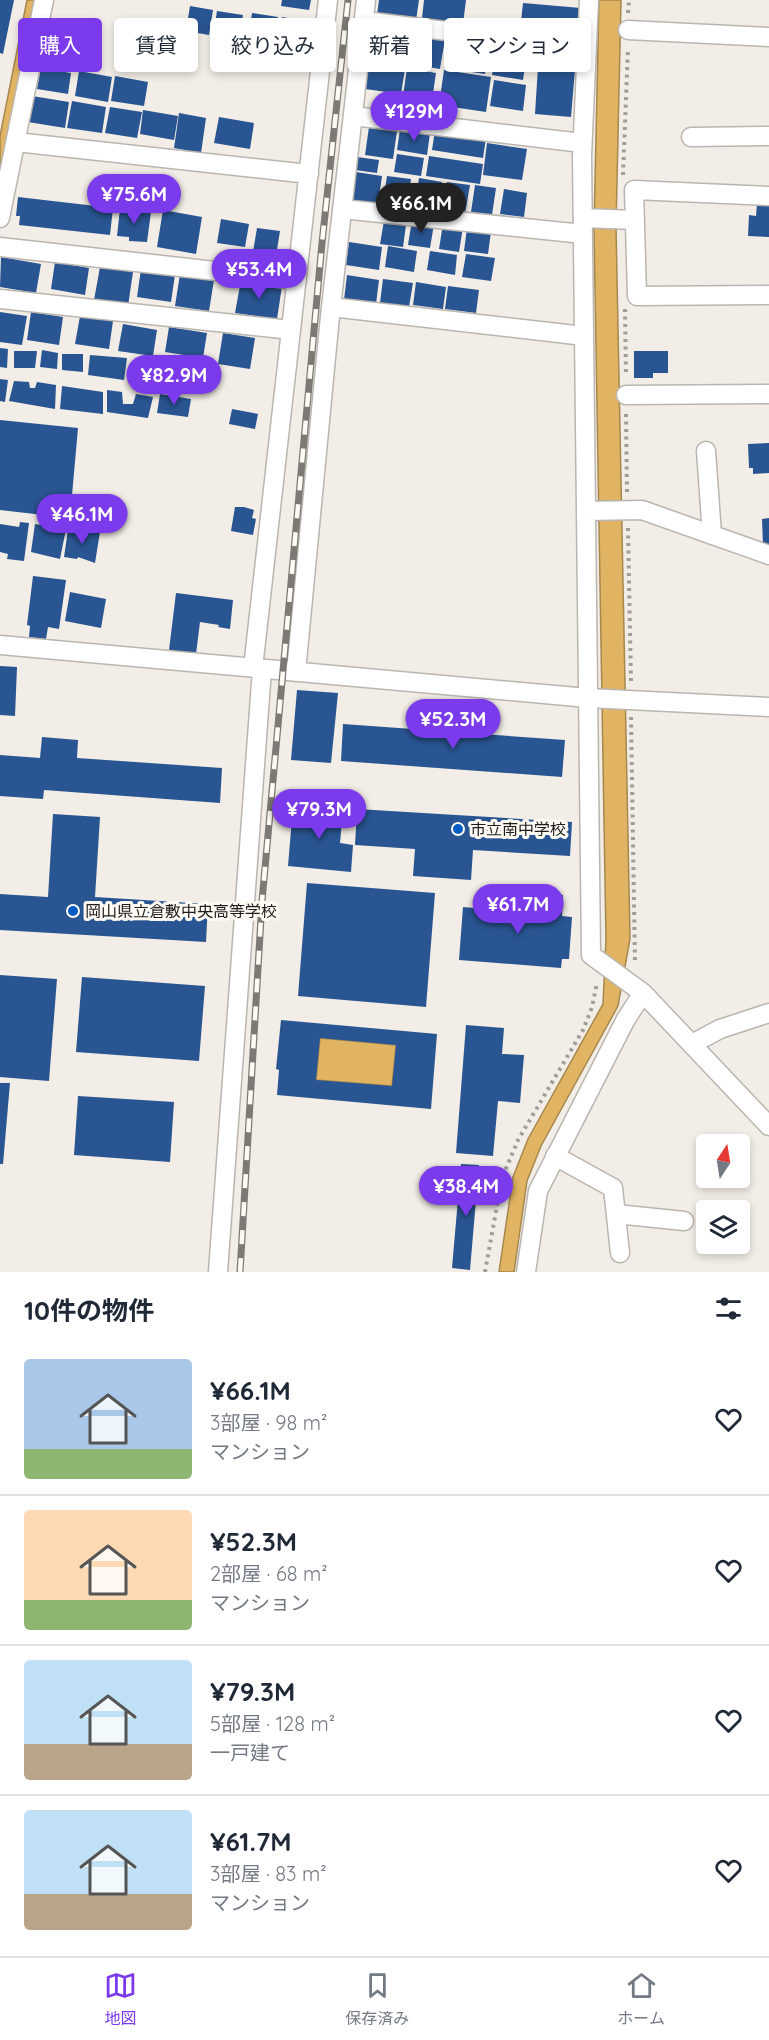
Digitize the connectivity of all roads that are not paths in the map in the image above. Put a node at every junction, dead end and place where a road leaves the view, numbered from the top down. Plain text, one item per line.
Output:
1 (44, 0) edge
2 (328, 0) edge
3 (366, 0) edge
4 (589, 0) edge
5 (363, 18) edge
6 (588, 18) edge
7 (628, 30) road end
8 (769, 37) edge
9 (358, 72) edge
10 (584, 72) edge
11 (353, 116) junction
12 (769, 136) edge
13 (691, 137) dead end
14 (15, 142) junction
15 (582, 143) junction
16 (309, 174) junction
17 (769, 196) edge
18 (342, 209) junction
19 (0, 218) edge
20 (627, 219) junction
21 (585, 223) junction
22 (0, 247) edge
23 (297, 280) junction
24 (769, 295) edge
25 (0, 299) edge
26 (331, 308) junction
27 (291, 330) junction
28 (584, 336) junction
29 (769, 394) edge
30 (626, 395) road end
31 (706, 451) dead end
32 (592, 510) junction
33 (712, 535) junction
34 (769, 555) edge
35 (0, 645) edge
36 (258, 669) junction
37 (296, 672) junction
38 (593, 699) junction
39 (769, 707) edge
40 (636, 987) junction
41 (769, 1013) edge
42 (692, 1044) junction
43 (769, 1126) edge
44 (555, 1156) junction
45 (616, 1214) junction
46 (684, 1221) dead end
47 (620, 1253) dead end
48 (218, 1272) edge
49 (526, 1272) edge

1 - 14 street
2 - 16 street
3 - 5 street
4 - 6 street
7 - 8 street
9 - 11 street
10 - 15 street
11 - 15 street
11 - 18 street
12 - 13 street
14 - 16 street
14 - 19 street
15 - 21 street
16 - 23 street
17 - 20 street
18 - 21 street
18 - 26 street
20 - 21 street
20 - 24 street
21 - 28 street
22 - 23 street
23 - 27 street
25 - 27 street
26 - 28 street
26 - 37 street
27 - 36 street
28 - 32 street
29 - 30 street
31 - 33 street
32 - 33 street
32 - 38 street
33 - 34 street
35 - 36 street
36 - 37 street
36 - 48 street
37 - 38 street
38 - 39 street
38 - 40 street
40 - 42 street
40 - 44 street
41 - 42 street
42 - 43 street
44 - 45 street
44 - 49 street
45 - 46 street
45 - 47 street

